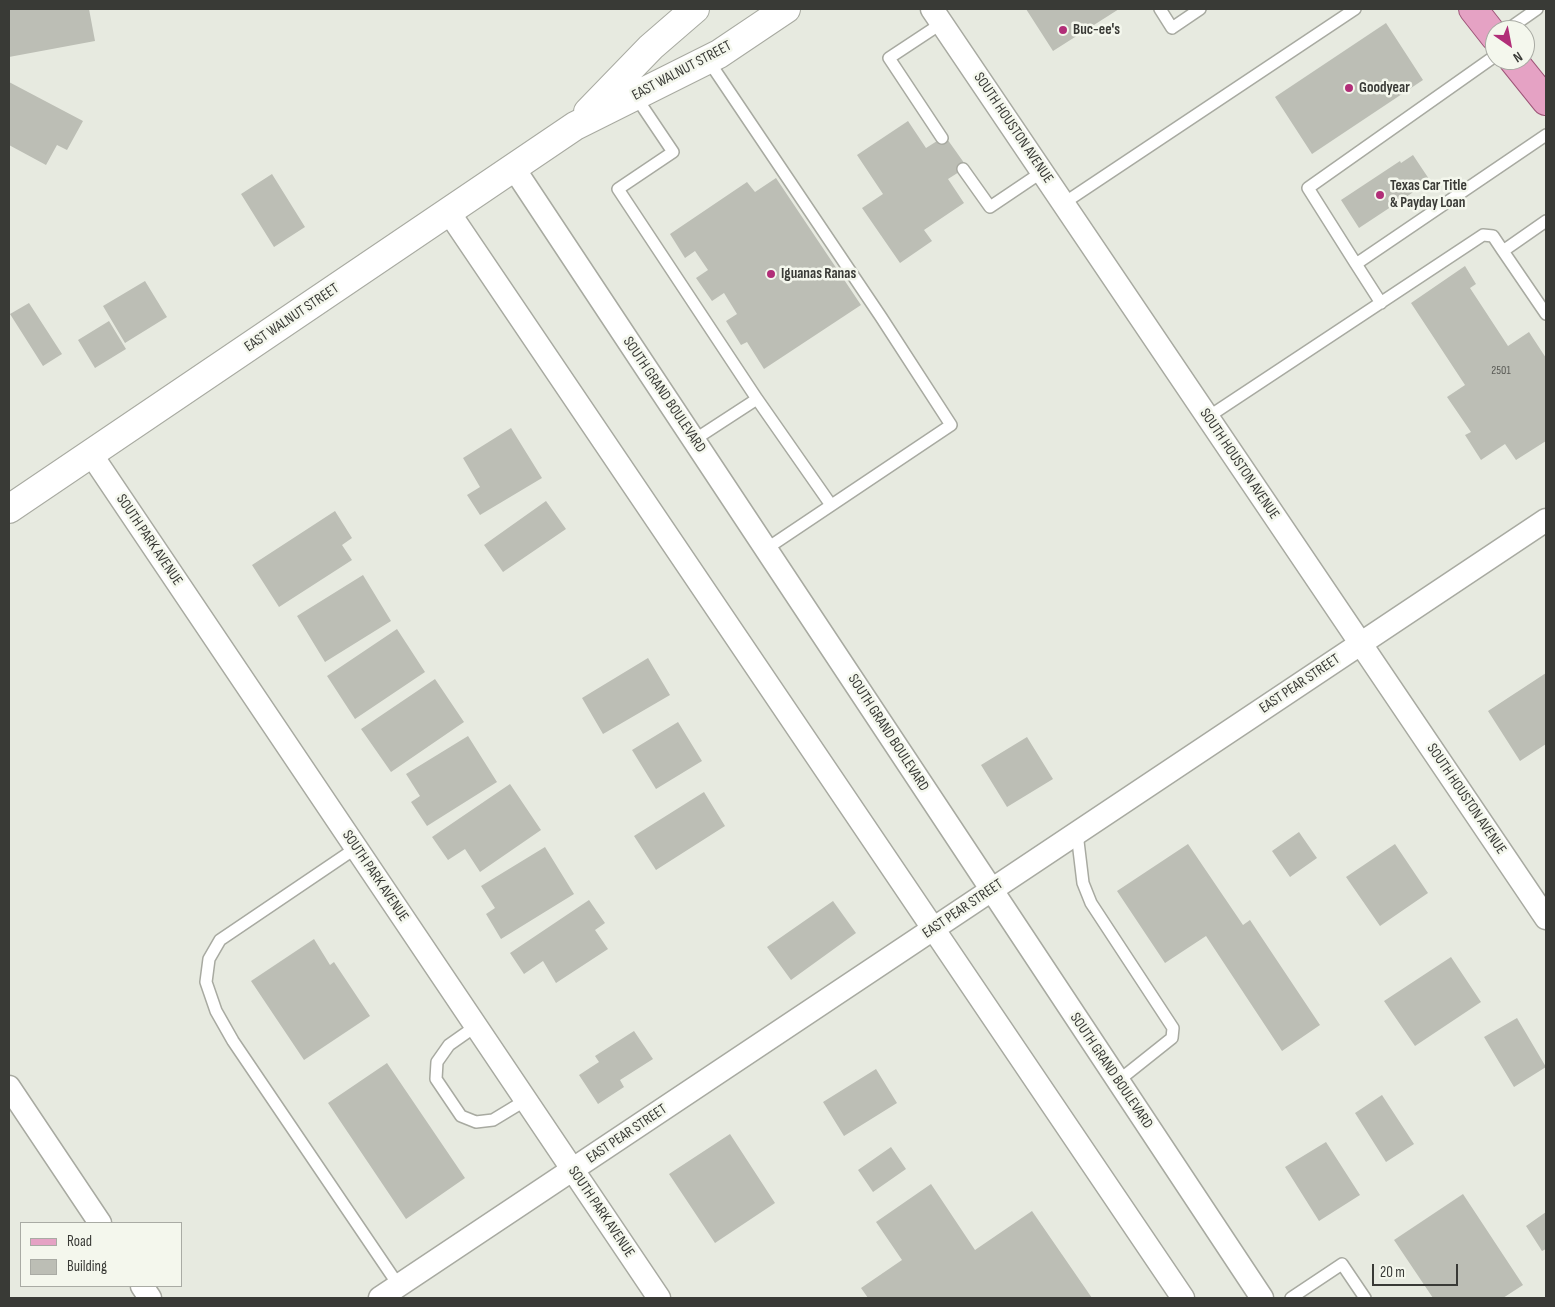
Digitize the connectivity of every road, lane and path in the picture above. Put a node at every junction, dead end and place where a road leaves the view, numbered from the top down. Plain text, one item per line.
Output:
1 (695, 9) edge
2 (786, 9) edge
3 (1160, 9) edge
4 (1200, 9) edge
5 (1355, 9) edge
6 (1473, 9) edge
7 (1537, 9) edge
8 (937, 16) edge
9 (1521, 20) edge
10 (1485, 24) edge
11 (708, 60) junction
12 (1485, 63) edge
13 (1522, 70) edge
14 (629, 86) junction
15 (1545, 96) edge
16 (1546, 135) edge
17 (942, 138) dead end
18 (513, 168) junction
19 (963, 169) dead end
20 (1042, 172) junction
21 (1064, 203) junction
22 (448, 212) junction
23 (1546, 221) edge
24 (1503, 251) junction
25 (1356, 264) junction
26 (1381, 303) junction
27 (1546, 314) edge
28 (757, 399) junction
29 (1208, 417) junction
30 (694, 440) junction
31 (91, 454) junction
32 (831, 505) junction
33 (9, 509) edge
34 (1546, 520) edge
35 (766, 549) junction
36 (1361, 642) junction
37 (1077, 833) junction
38 (356, 848) junction
39 (992, 890) junction
40 (1546, 918) edge
41 (933, 929) junction
42 (476, 1026) junction
43 (1118, 1081) junction
44 (9, 1087) edge
45 (526, 1100) junction
46 (573, 1171) junction
47 (99, 1222) edge
48 (399, 1286) junction
49 (143, 1287) edge
50 (150, 1298) edge
51 (380, 1298) edge
52 (659, 1298) edge
53 (1183, 1298) edge
54 (1262, 1298) edge
55 (1291, 1298) edge
56 (1365, 1298) edge

1 - 14 street, EAST WALNUT STREET
2 - 11 street, EAST WALNUT STREET
3 - 4 lane
5 - 21 lane
6 - 10 main road
7 - 9 lane
8 - 17 lane
8 - 20 street, SOUTH HOUSTON AVENUE
11 - 14 street, EAST WALNUT STREET
11 - 32 lane
12 - 25 lane
13 - 15 main road
14 - 18 street, EAST WALNUT STREET
14 - 28 lane
16 - 25 lane
18 - 22 street, EAST WALNUT STREET
18 - 30 street, SOUTH GRAND BOULEVARD
19 - 20 lane
20 - 21 street, SOUTH HOUSTON AVENUE
21 - 29 street, SOUTH HOUSTON AVENUE
22 - 31 street, EAST WALNUT STREET
22 - 41 street
23 - 24 lane
24 - 26 lane
24 - 27 lane
25 - 26 lane
26 - 29 lane
28 - 30 lane
28 - 32 lane
29 - 36 street, SOUTH HOUSTON AVENUE
30 - 35 street, SOUTH GRAND BOULEVARD
31 - 33 street, EAST WALNUT STREET
31 - 38 street, SOUTH PARK AVENUE
32 - 35 lane
34 - 36 street, EAST PEAR STREET
35 - 39 street, SOUTH GRAND BOULEVARD
36 - 37 street, EAST PEAR STREET
36 - 40 street, SOUTH HOUSTON AVENUE
37 - 39 street, EAST PEAR STREET
37 - 43 lane
38 - 42 street, SOUTH PARK AVENUE
38 - 48 lane
39 - 41 street, EAST PEAR STREET
39 - 43 street, SOUTH GRAND BOULEVARD
41 - 46 street, EAST PEAR STREET
41 - 53 street
42 - 45 street, SOUTH PARK AVENUE
42 - 45 lane
43 - 54 street, SOUTH GRAND BOULEVARD
44 - 47 street
45 - 46 street, SOUTH PARK AVENUE
46 - 48 street, EAST PEAR STREET
46 - 52 street, SOUTH PARK AVENUE
48 - 51 street, EAST PEAR STREET
49 - 50 street
55 - 56 lane

